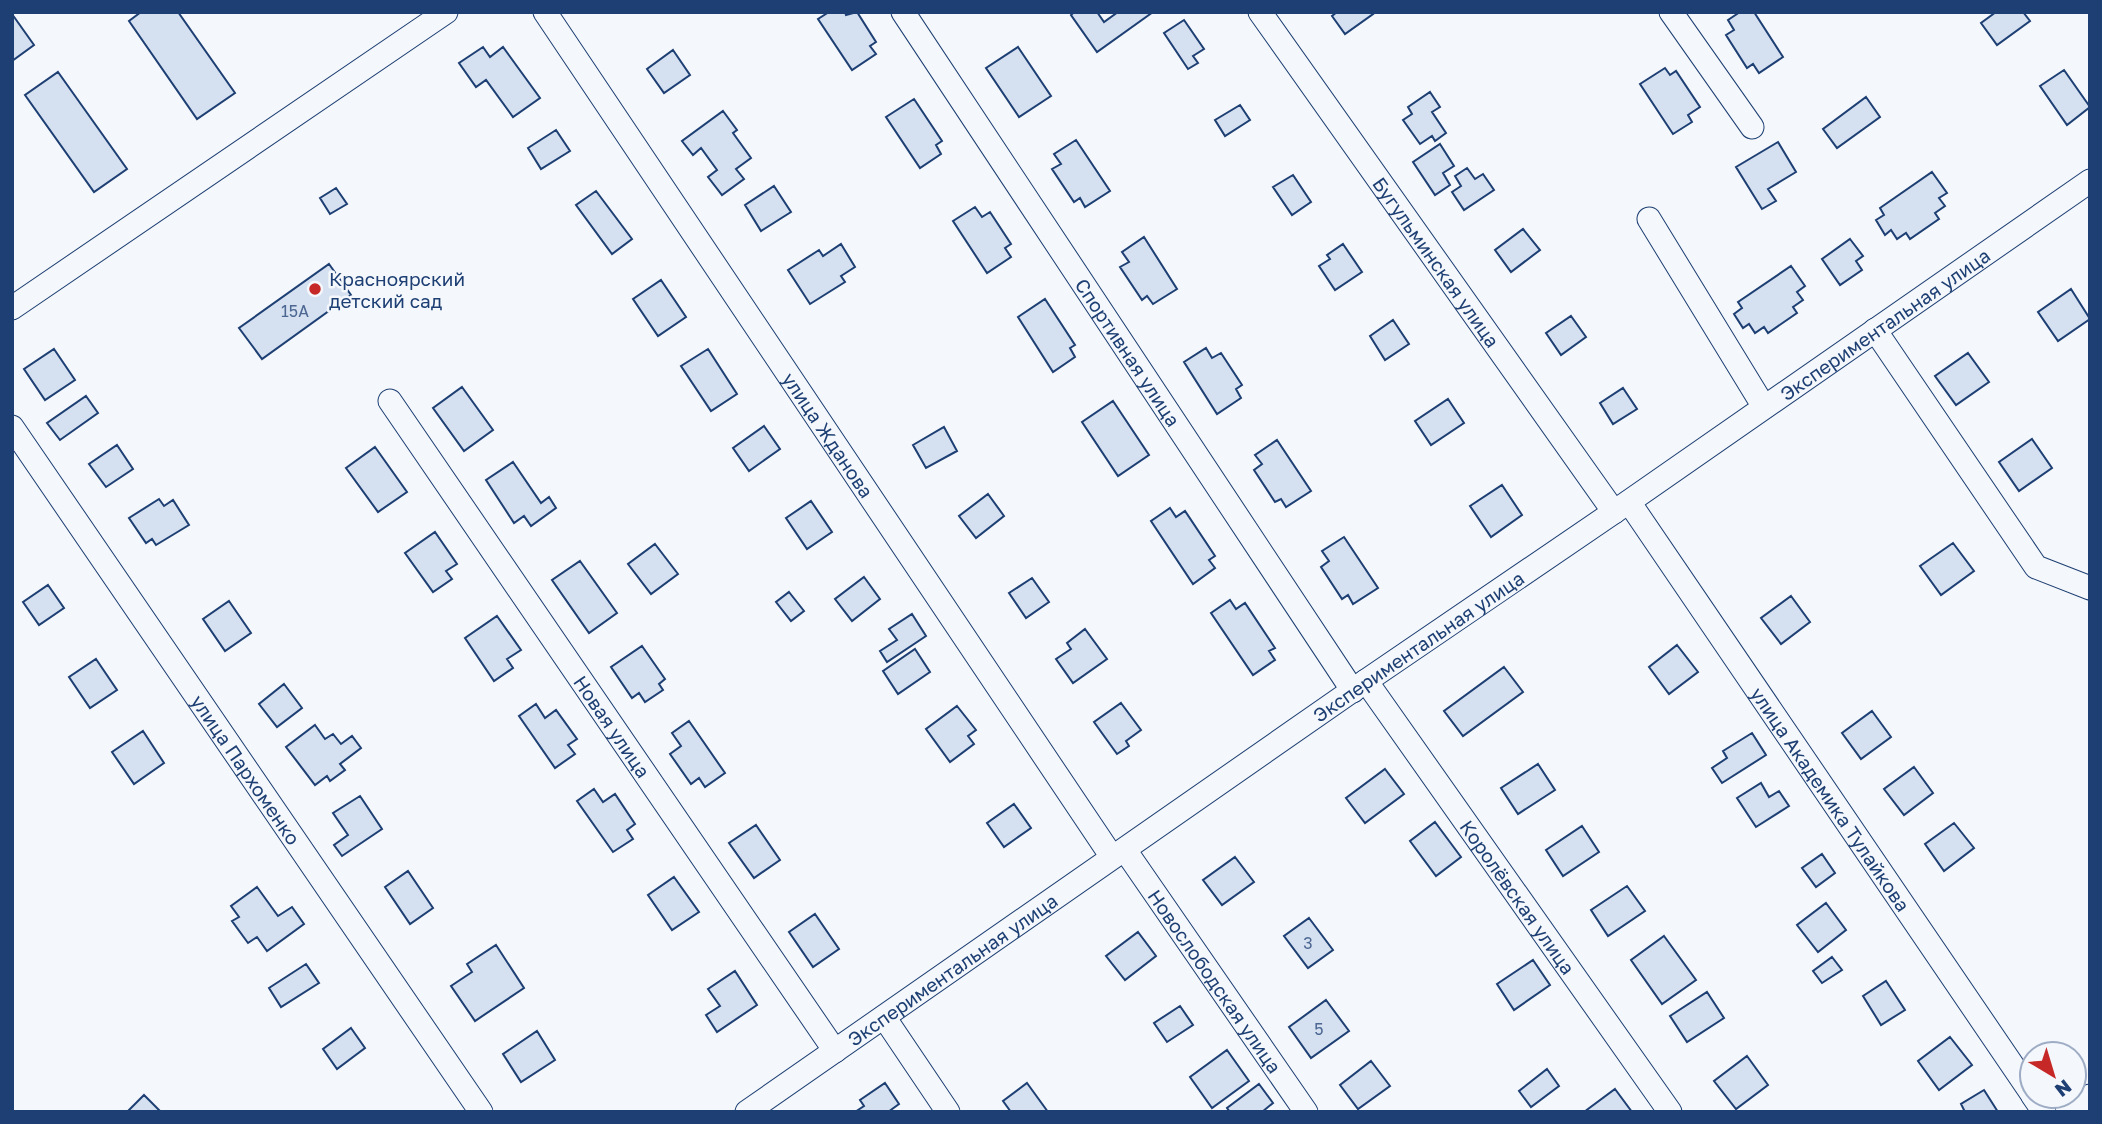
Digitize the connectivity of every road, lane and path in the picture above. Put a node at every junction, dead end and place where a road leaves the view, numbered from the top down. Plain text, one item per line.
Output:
1 (446, 12) edge
2 (545, 12) edge
3 (903, 12) edge
4 (1260, 12) edge
5 (1671, 12) edge
6 (1752, 127) dead end
7 (2090, 181) edge
8 (1649, 219) dead end
9 (12, 308) edge
10 (1875, 330) junction
11 (390, 401) dead end
12 (1764, 407) junction
13 (12, 427) edge
14 (1621, 507) junction
15 (2090, 588) edge
16 (1360, 686) junction
17 (1119, 853) junction
18 (884, 1017) junction
19 (835, 1051) junction
20 (2018, 1074) edge
21 (2090, 1096) edge
22 (481, 1112) edge
23 (747, 1112) edge
24 (948, 1112) edge
25 (1306, 1112) edge
26 (1670, 1112) edge
27 (2067, 1112) edge

1 - 9 street
2 - 17 street, улица Жданова
3 - 16 street, Спортивная улица
4 - 14 street, Бугульминская улица
5 - 6 street
7 - 10 street, Экспериментальная улица
8 - 12 street
10 - 12 street, Экспериментальная улица
10 - 15 street
11 - 19 street, Новая улица
12 - 14 street, Экспериментальная улица
13 - 22 street, улица Пархоменко
14 - 16 street, Экспериментальная улица
14 - 20 street, улица Академика Тулайкова
16 - 17 street, Экспериментальная улица
16 - 26 street, Королёвская улица
17 - 18 street, Экспериментальная улица
17 - 25 street, Новослободская улица
18 - 19 street, Экспериментальная улица
18 - 24 street
19 - 23 street, Экспериментальная улица
21 - 27 street

